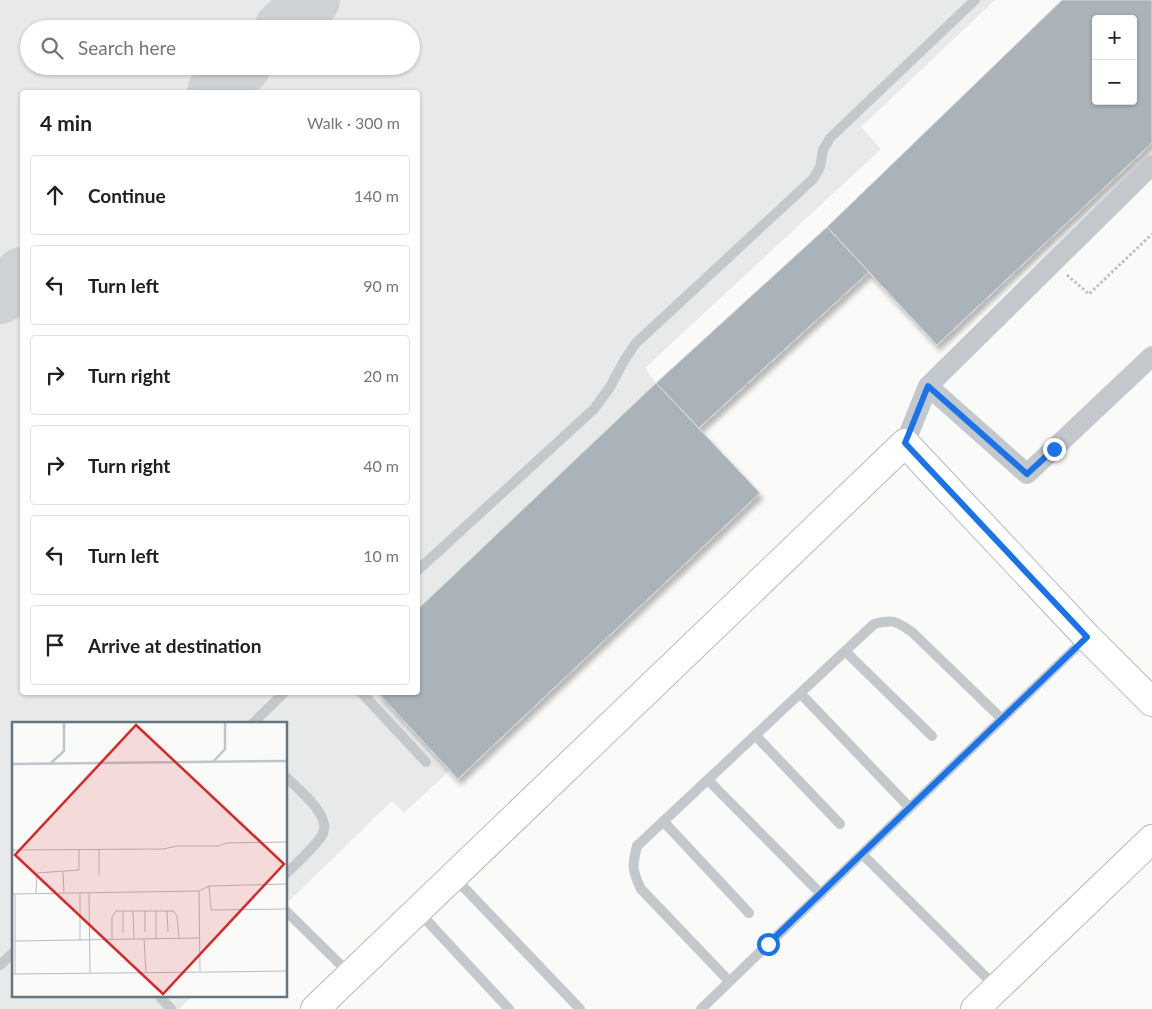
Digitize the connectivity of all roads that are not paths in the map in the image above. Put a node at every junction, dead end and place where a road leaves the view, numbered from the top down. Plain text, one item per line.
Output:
1 (975, 0) edge
2 (1152, 165) edge
3 (1152, 356) edge
4 (928, 386) junction
5 (905, 443) junction
6 (420, 568) edge
7 (1087, 637) junction
8 (845, 651) junction
9 (800, 693) junction
10 (282, 695) edge
11 (364, 695) edge
12 (1152, 702) edge
13 (1002, 719) junction
14 (254, 722) edge
15 (755, 736) junction
16 (932, 736) dead end
17 (426, 762) dead end
18 (288, 779) edge
19 (708, 780) junction
20 (910, 808) junction
21 (664, 822) junction
22 (840, 824) dead end
23 (1152, 839) edge
24 (862, 854) junction
25 (288, 872) edge
26 (454, 876) junction
27 (821, 894) junction
28 (418, 911) junction
29 (288, 913) edge
30 (749, 913) dead end
31 (12, 954) edge
32 (0, 965) edge
33 (351, 974) junction
34 (729, 981) junction
35 (997, 988) junction
36 (161, 996) edge
37 (171, 1009) edge
38 (315, 1009) edge
39 (509, 1009) edge
40 (580, 1009) edge
41 (701, 1009) edge
42 (975, 1009) edge

1 - 6 lane
2 - 4 street
3 - 4 street
4 - 5 street
5 - 7 street
5 - 26 street
7 - 12 street
7 - 13 lane
8 - 9 lane
8 - 13 lane
8 - 16 lane
9 - 15 lane
9 - 20 lane
10 - 14 lane
11 - 17 lane
13 - 20 lane
15 - 19 lane
15 - 22 lane
18 - 25 lane
19 - 21 lane
19 - 27 lane
20 - 24 lane
21 - 30 lane
21 - 34 lane
23 - 35 street
24 - 27 lane
24 - 35 lane
26 - 28 street
26 - 40 lane
27 - 34 lane
28 - 33 street
28 - 39 lane
29 - 33 lane
31 - 32 lane
33 - 38 street
34 - 41 lane
35 - 42 street
36 - 37 lane

